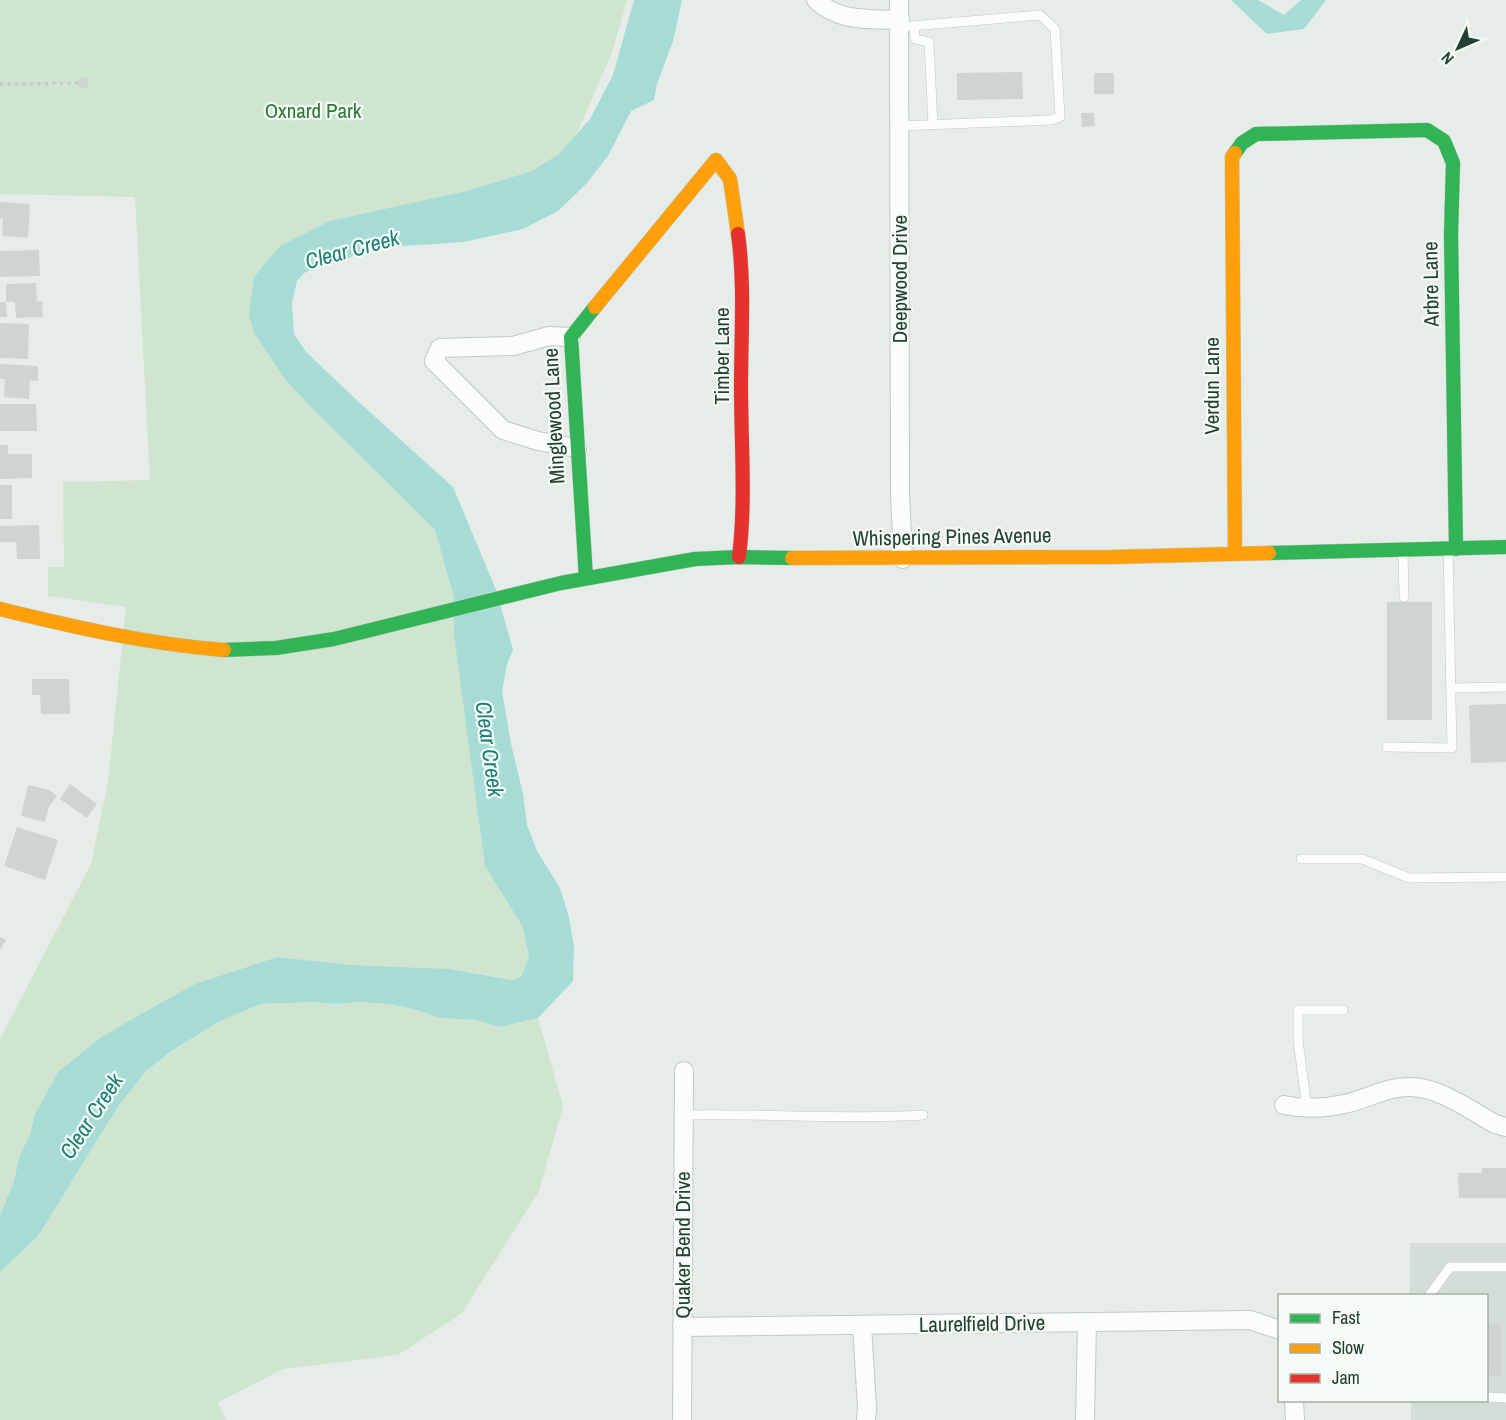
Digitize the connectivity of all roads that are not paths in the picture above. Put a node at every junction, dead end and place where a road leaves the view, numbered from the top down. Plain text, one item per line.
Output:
1 (816, 0) edge
2 (899, 0) edge
3 (905, 24) junction
4 (933, 125) junction
5 (900, 126) junction
6 (716, 160) joint
7 (1232, 219) joint
8 (571, 337) junction
9 (577, 448) junction
10 (1506, 547) edge
11 (1452, 549) junction
12 (1403, 551) junction
13 (1235, 553) junction
14 (739, 557) junction
15 (903, 559) junction
16 (586, 578) junction
17 (1404, 597) dead end
18 (0, 609) edge
19 (1506, 687) edge
20 (1451, 688) junction
21 (1387, 747) dead end
22 (1301, 859) dead end
23 (1506, 877) edge
24 (1343, 1010) dead end
25 (684, 1071) dead end
26 (1284, 1106) dead end
27 (1307, 1109) junction
28 (684, 1115) junction
29 (923, 1115) dead end
30 (1506, 1127) edge
31 (1506, 1267) edge
32 (1430, 1294) edge
33 (1088, 1322) junction
34 (862, 1325) junction
35 (682, 1327) junction
36 (1278, 1329) edge
37 (1488, 1397) edge
38 (1506, 1398) edge
39 (1294, 1402) edge
40 (682, 1420) edge
41 (866, 1420) edge
42 (1084, 1420) edge
43 (1294, 1420) edge

1 - 3 street
2 - 3 street, Deepwood Drive
3 - 4 lane
3 - 4 lane
3 - 5 street, Deepwood Drive
4 - 5 lane
5 - 15 street, Deepwood Drive
6 - 8 street, Minglewood Lane
6 - 14 street, Timber Lane
7 - 11 street, Arbre Lane
7 - 13 street, Verdun Lane
8 - 9 street, Minglewood Lane
8 - 9 street
9 - 16 street, Minglewood Lane
10 - 11 street, Whispering Pines Avenue
11 - 12 street, Whispering Pines Avenue
11 - 20 lane
12 - 13 street, Whispering Pines Avenue
12 - 17 lane
13 - 15 street, Whispering Pines Avenue
14 - 15 street, Whispering Pines Avenue
14 - 16 street, Whispering Pines Avenue
16 - 18 street, Whispering Pines Avenue
19 - 20 lane
20 - 21 lane
22 - 23 lane
24 - 27 lane
25 - 28 street, Quaker Bend Drive
26 - 27 street
27 - 30 street
28 - 29 lane
28 - 35 street, Quaker Bend Drive
31 - 32 lane
33 - 34 street, Laurelfield Drive
33 - 36 street, Laurelfield Drive
33 - 42 street
34 - 35 street, Laurelfield Drive
34 - 41 street
35 - 40 street, Quaker Bend Drive
37 - 38 lane
39 - 43 street

